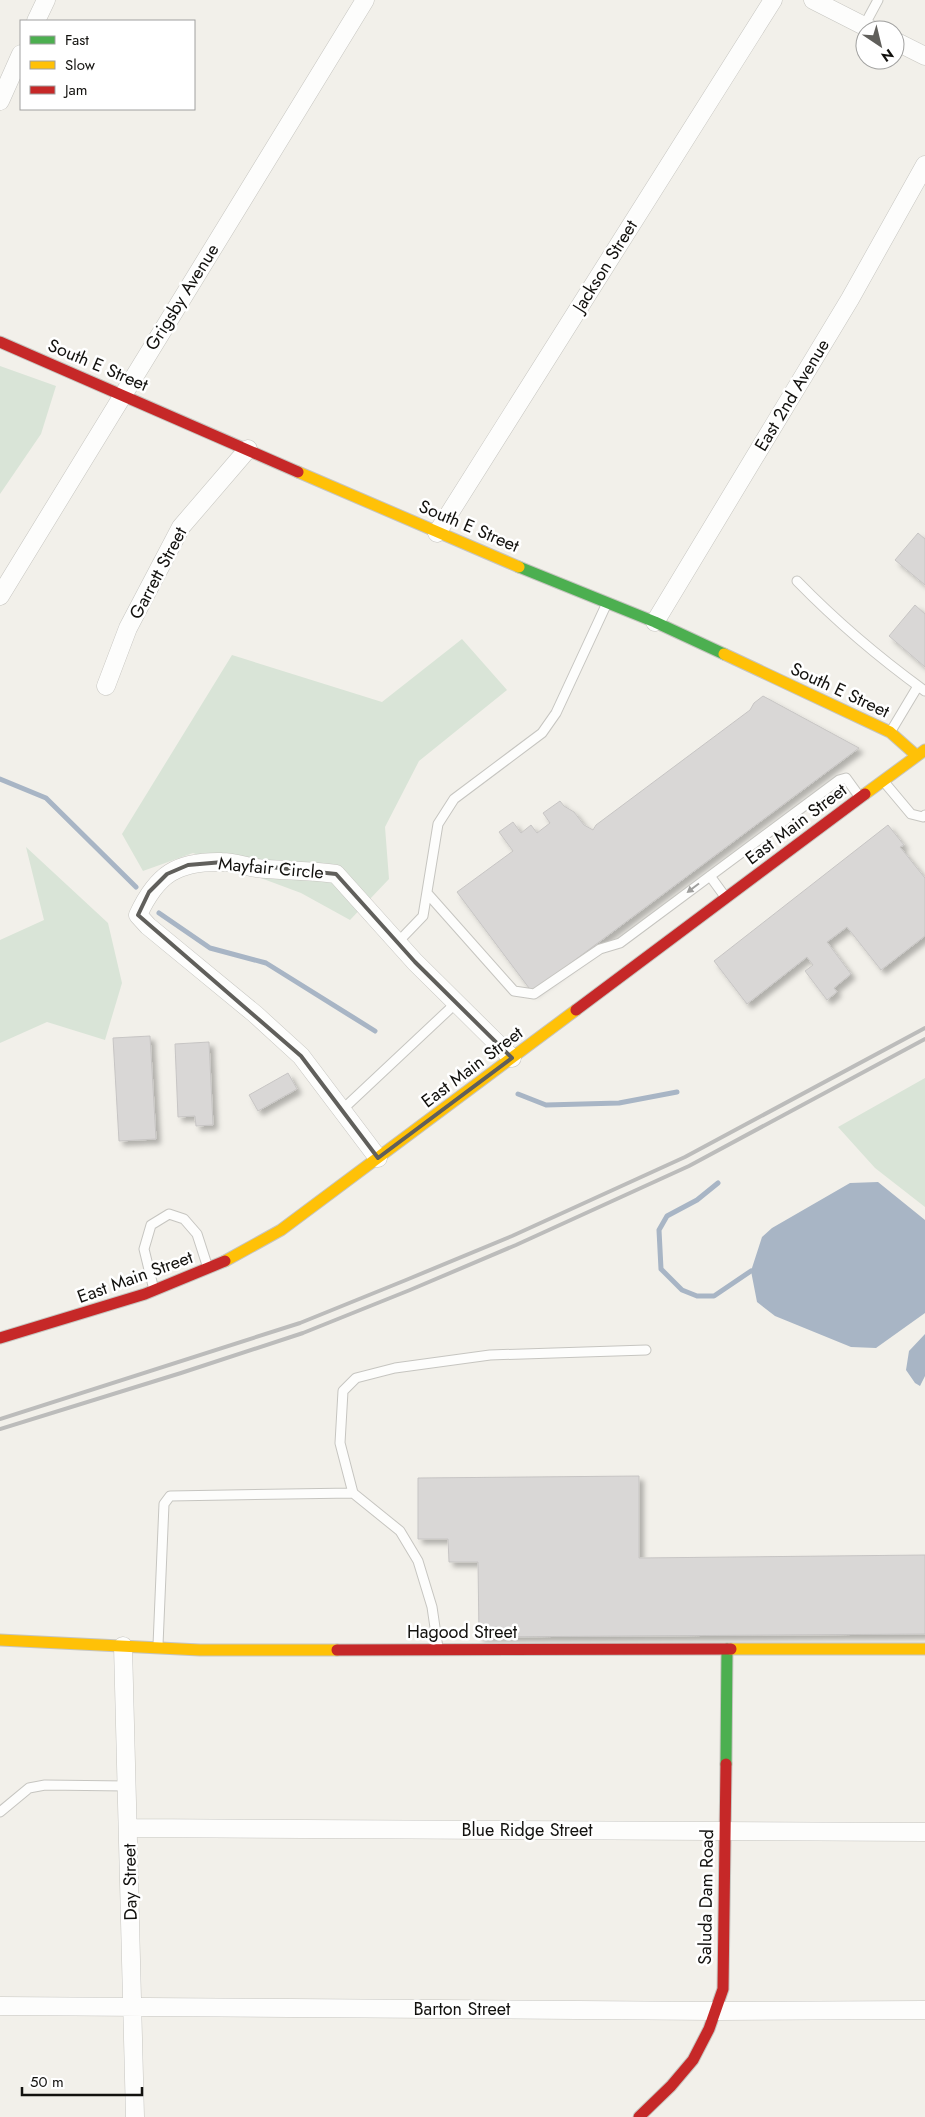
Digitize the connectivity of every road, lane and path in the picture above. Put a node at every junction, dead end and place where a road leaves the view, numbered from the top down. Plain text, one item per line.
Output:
1 (46, 0) edge
2 (365, 0) edge
3 (773, 0) edge
4 (813, 0) edge
5 (878, 0) edge
6 (36, 20) edge
7 (871, 20) edge
8 (855, 21) edge
9 (905, 46) edge
10 (20, 56) edge
11 (925, 56) edge
12 (0, 101) edge
13 (925, 165) edge
14 (0, 342) edge
15 (122, 394) junction
16 (248, 449) junction
17 (437, 533) junction
18 (797, 581) dead end
19 (0, 596) edge
20 (607, 603) junction
21 (655, 622) junction
22 (106, 686) dead end
23 (921, 688) edge
24 (890, 732) junction
25 (921, 753) edge
26 (883, 781) junction
27 (861, 798) junction
28 (925, 815) edge
29 (710, 876) junction
30 (426, 893) junction
31 (726, 898) junction
32 (398, 942) junction
33 (456, 1003) junction
34 (512, 1058) junction
35 (342, 1110) junction
36 (378, 1158) junction
37 (208, 1268) junction
38 (154, 1291) junction
39 (0, 1338) edge
40 (646, 1350) dead end
41 (353, 1493) junction
42 (0, 1640) edge
43 (123, 1646) junction
44 (158, 1648) junction
45 (925, 1649) edge
46 (438, 1650) junction
47 (726, 1650) junction
48 (126, 1786) junction
49 (0, 1812) edge
50 (129, 1828) junction
51 (725, 1832) junction
52 (925, 1832) edge
53 (0, 2006) edge
54 (131, 2007) junction
55 (925, 2010) edge
56 (716, 2011) junction
57 (135, 2117) edge
58 (639, 2117) edge

1 - 6 street
2 - 15 street, Grigsby Avenue
3 - 17 street, Jackson Street
4 - 8 street
5 - 7 lane
9 - 11 street
10 - 12 street
13 - 21 street, East 2nd Avenue
14 - 15 street, South E Street
15 - 16 street, South E Street
15 - 19 street, Grigsby Avenue
16 - 17 street, South E Street
16 - 22 street, Garrett Street
17 - 20 street, South E Street
18 - 23 lane
20 - 21 street, South E Street
20 - 30 lane
21 - 24 street, South E Street
23 - 24 lane
24 - 25 street, South E Street
25 - 26 street, East Main Street
26 - 27 street, East Main Street
26 - 28 lane
27 - 29 lane
27 - 31 street, East Main Street
29 -> 30 lane
29 - 31 lane
30 - 32 lane
31 - 34 street, East Main Street
32 - 33 street, Mayfair Circle
32 - 35 street, Mayfair Circle
33 - 34 street, Mayfair Circle
33 - 35 lane
34 - 36 street, East Main Street
35 - 36 street, Mayfair Circle
36 - 37 street, East Main Street
37 - 38 street, East Main Street
37 - 38 lane
38 - 39 street, East Main Street
40 - 41 lane
41 - 44 lane
41 - 46 lane
42 - 43 street, Hagood Street
43 - 44 street, Hagood Street
43 - 48 street, Day Street
44 - 46 street, Hagood Street
45 - 47 street, Hagood Street
46 - 47 street, Hagood Street
47 - 51 street, Saluda Dam Road
48 - 49 lane
48 - 50 street, Day Street
50 - 51 street, Blue Ridge Street
50 - 54 street, Day Street
51 - 52 street, Blue Ridge Street
51 - 56 street, Saluda Dam Road
53 - 54 street, Barton Street
54 - 56 street, Barton Street
54 - 57 street, Day Street
55 - 56 street, Barton Street
56 - 58 street, Saluda Dam Road

